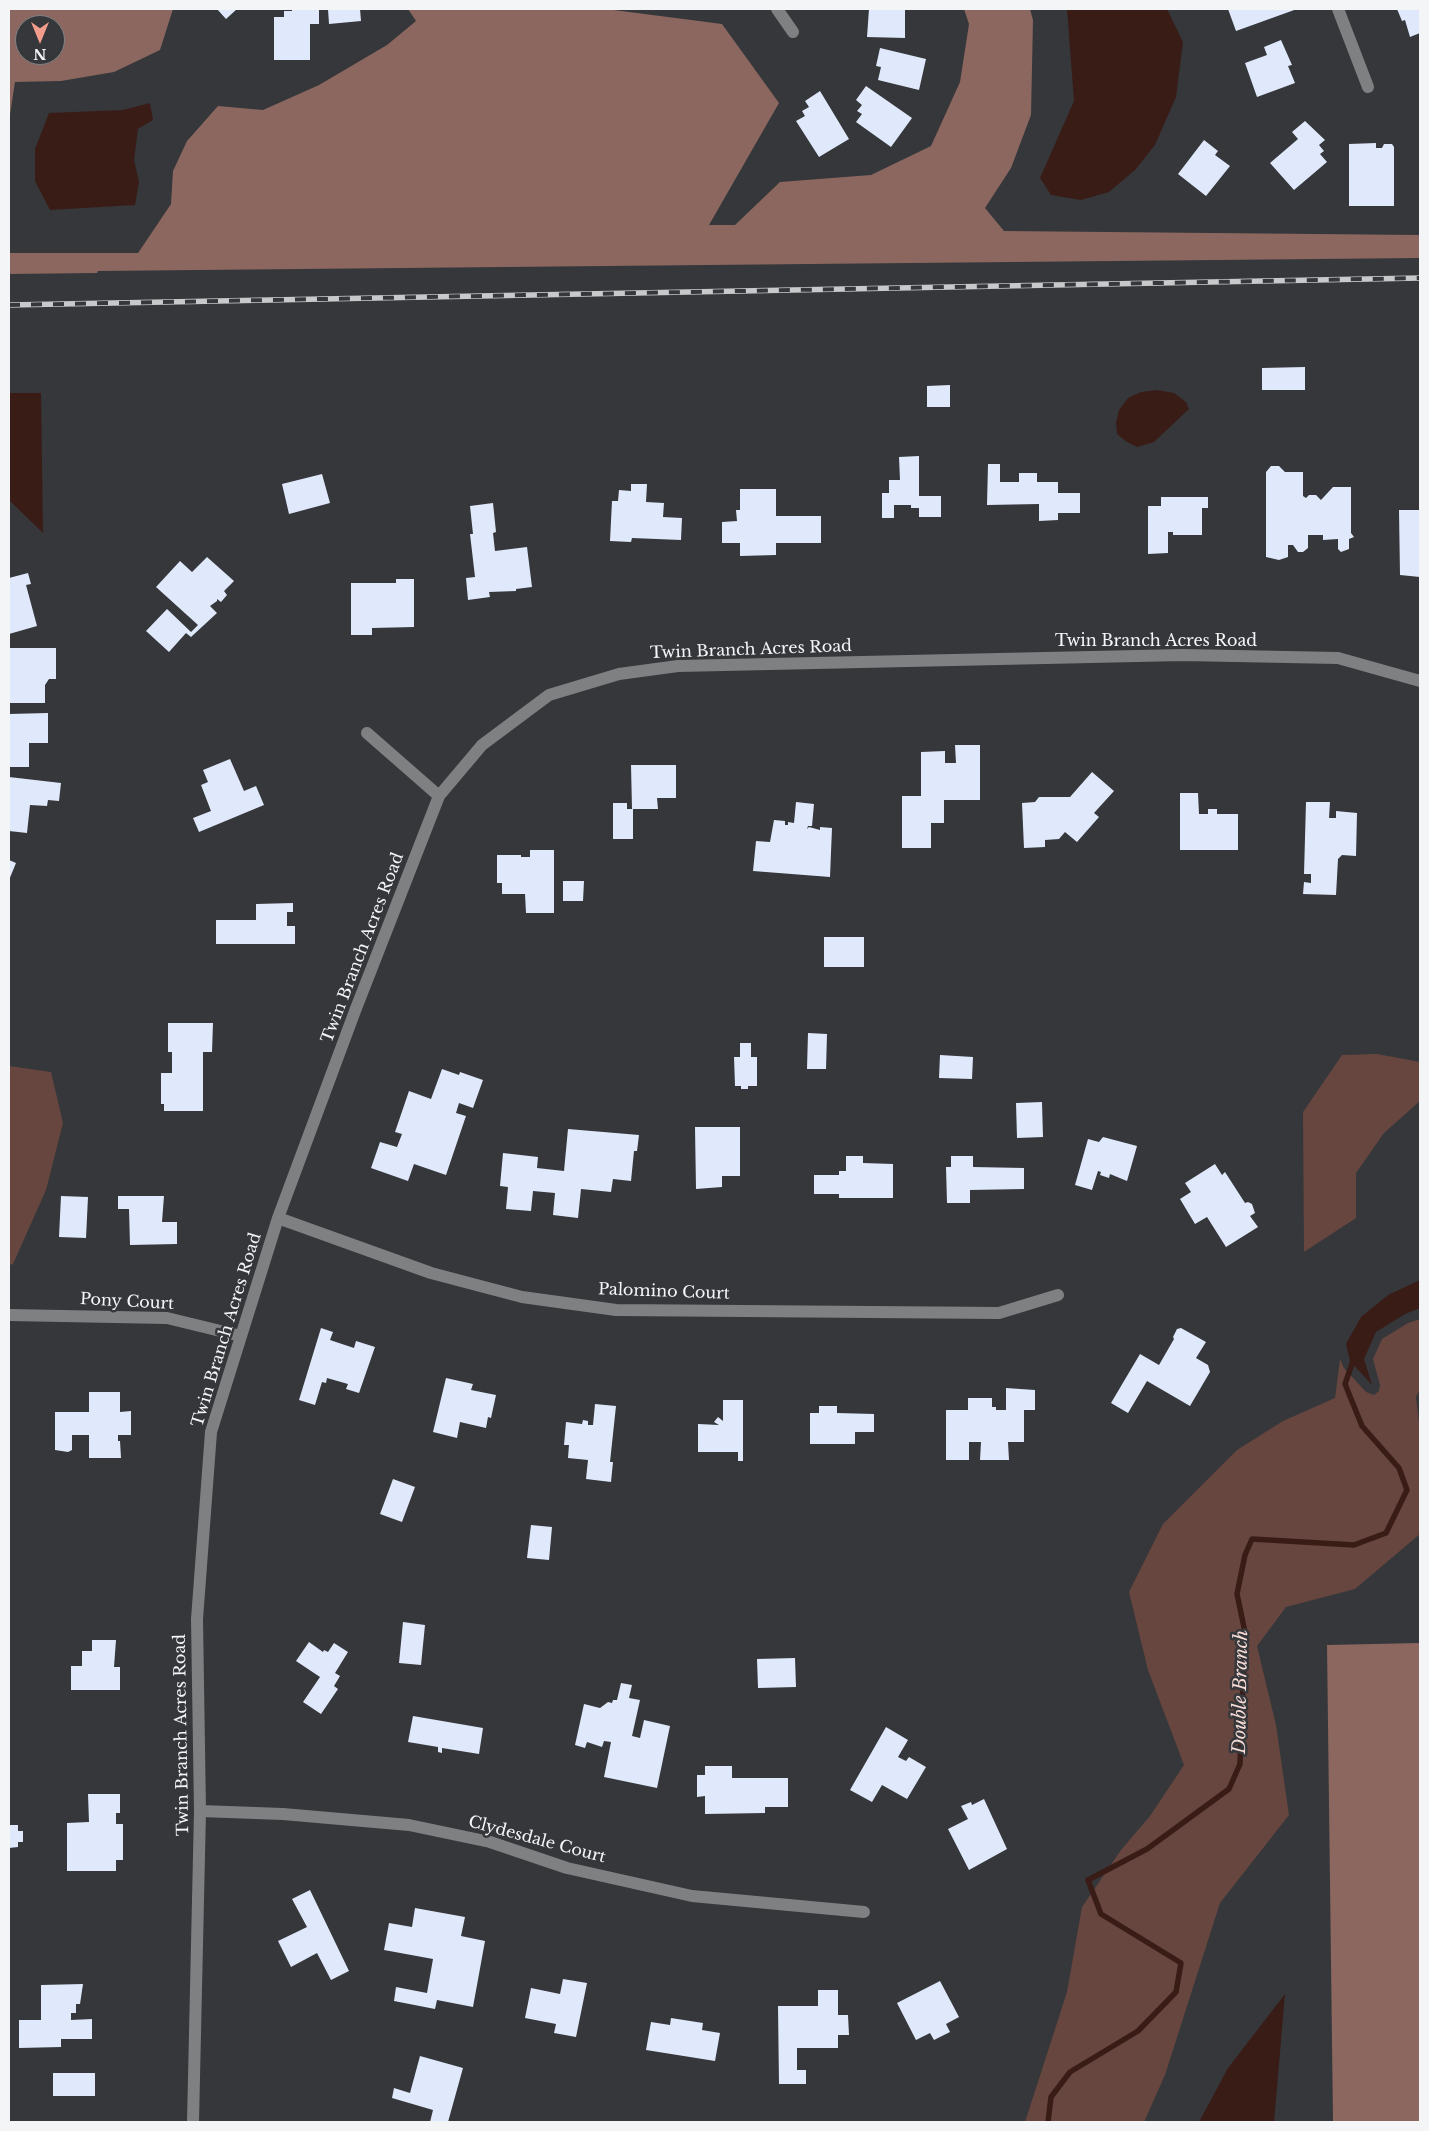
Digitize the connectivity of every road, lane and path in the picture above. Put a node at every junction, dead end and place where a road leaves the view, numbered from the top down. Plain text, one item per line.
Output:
1 (777, 9) edge
2 (1338, 9) edge
3 (793, 32) dead end
4 (1368, 87) dead end
5 (1420, 681) edge
6 (367, 733) dead end
7 (439, 796) junction
8 (278, 1218) junction
9 (1058, 1295) dead end
10 (9, 1315) edge
11 (241, 1336) junction
12 (200, 1811) junction
13 (864, 1912) dead end
14 (193, 2122) edge

1 - 3 street
2 - 4 street
5 - 7 street, Twin Branch Acres Road
6 - 7 street
7 - 8 street, Twin Branch Acres Road
8 - 9 street, Palomino Court
8 - 11 street, Twin Branch Acres Road
10 - 11 street, Pony Court
11 - 12 street, Twin Branch Acres Road
12 - 13 street, Clydesdale Court
12 - 14 street, Twin Branch Acres Road

